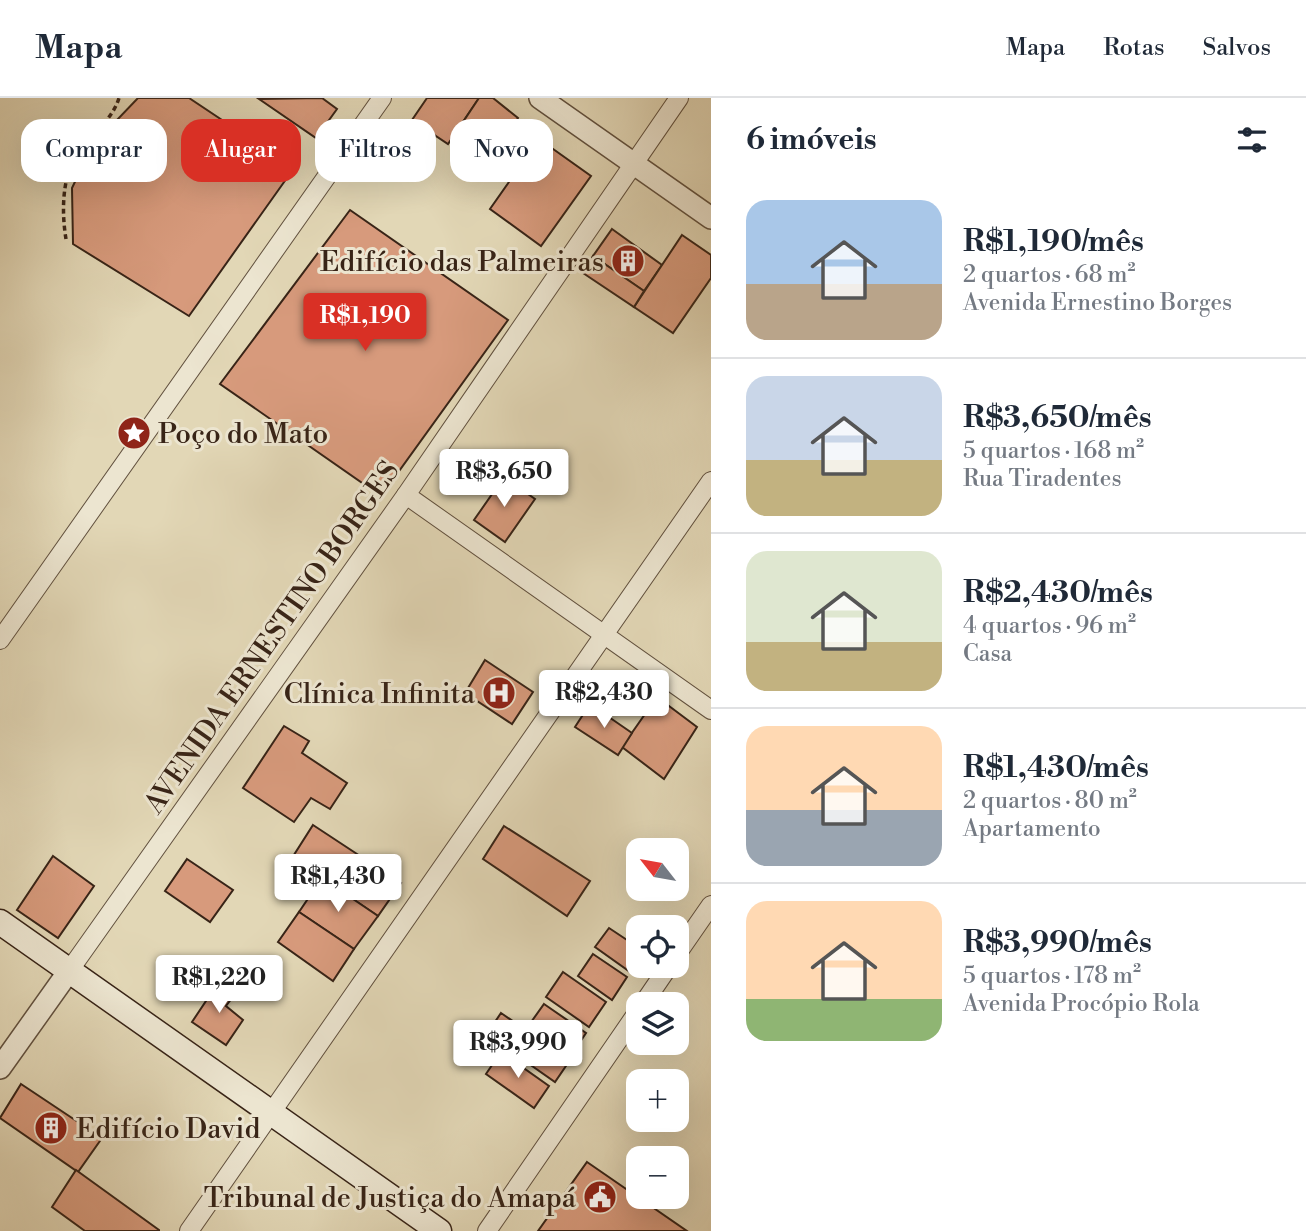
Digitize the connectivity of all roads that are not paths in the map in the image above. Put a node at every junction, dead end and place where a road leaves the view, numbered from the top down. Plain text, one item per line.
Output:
1 (382, 98) edge
2 (540, 98) edge
3 (680, 98) edge
4 (634, 166) junction
5 (711, 218) edge
6 (711, 481) edge
7 (406, 495) junction
8 (603, 635) junction
9 (0, 640) edge
10 (711, 710) edge
11 (711, 905) edge
12 (0, 922) edge
13 (689, 937) edge
14 (69, 971) junction
15 (626, 1029) edge
16 (0, 1068) edge
17 (270, 1112) junction
18 (189, 1231) edge
19 (439, 1231) edge
20 (487, 1231) edge

1 - 9 street
2 - 4 street
3 - 4 street, AVENIDA ERNESTINO BORGES
4 - 5 street
4 - 7 street, AVENIDA ERNESTINO BORGES
6 - 8 street
7 - 8 street
7 - 14 street, AVENIDA ERNESTINO BORGES
8 - 10 street
8 - 17 street
11 - 13 street
12 - 14 main road
14 - 16 street, AVENIDA ERNESTINO BORGES
14 - 17 main road
15 - 20 street
17 - 18 street
17 - 19 main road

